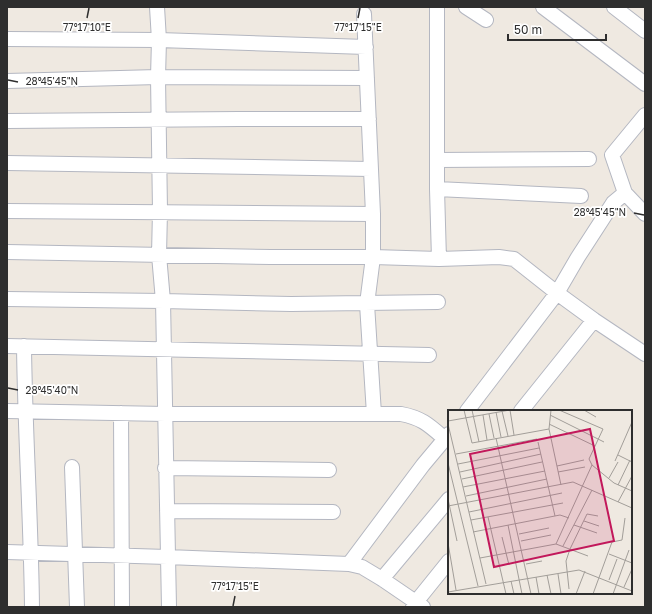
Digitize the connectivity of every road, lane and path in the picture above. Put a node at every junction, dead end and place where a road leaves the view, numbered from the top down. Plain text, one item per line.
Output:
1 (157, 7) edge
2 (437, 7) edge
3 (466, 7) edge
4 (543, 7) edge
5 (614, 7) edge
6 (364, 14) dead end
7 (486, 20) dead end
8 (645, 31) edge
9 (7, 39) edge
10 (159, 40) junction
11 (366, 47) junction
12 (158, 77) junction
13 (367, 78) junction
14 (7, 81) edge
15 (645, 84) edge
16 (645, 115) edge
17 (369, 119) junction
18 (158, 120) junction
19 (7, 121) edge
20 (588, 159) dead end
21 (437, 160) junction
22 (7, 163) edge
23 (160, 166) junction
24 (371, 169) junction
25 (437, 189) junction
26 (625, 193) junction
27 (581, 196) dead end
28 (7, 211) edge
29 (160, 211) junction
30 (373, 214) junction
31 (645, 214) edge
32 (7, 252) edge
33 (160, 255) junction
34 (373, 257) junction
35 (439, 259) junction
36 (557, 293) junction
37 (7, 299) edge
38 (163, 301) junction
39 (438, 302) dead end
40 (367, 304) junction
41 (594, 320) junction
42 (7, 346) edge
43 (24, 346) junction
44 (163, 350) junction
45 (371, 354) junction
46 (645, 354) edge
47 (429, 355) dead end
48 (468, 410) edge
49 (522, 410) edge
50 (7, 411) edge
51 (25, 411) junction
52 (121, 413) junction
53 (165, 414) junction
54 (374, 414) junction
55 (448, 436) edge
56 (72, 467) dead end
57 (165, 468) junction
58 (329, 470) dead end
59 (448, 501) edge
60 (167, 511) junction
61 (333, 512) dead end
62 (7, 552) edge
63 (32, 553) junction
64 (75, 554) junction
65 (122, 556) junction
66 (167, 557) junction
67 (448, 562) edge
68 (349, 564) junction
69 (382, 579) junction
70 (417, 605) edge
71 (32, 607) edge
72 (77, 607) edge
73 (122, 607) edge
74 (168, 607) edge

1 - 10 street
2 - 21 street
3 - 7 street
4 - 15 street
5 - 8 street
6 - 11 street
9 - 10 street
10 - 11 street
10 - 12 street
11 - 13 street
12 - 13 street
12 - 14 street
12 - 18 street
13 - 17 street
16 - 26 street
17 - 18 street
17 - 24 street
18 - 19 street
18 - 23 street
20 - 21 street
21 - 25 street
22 - 23 street
23 - 24 street
23 - 29 street
24 - 30 street
25 - 27 street
25 - 35 street
26 - 31 street
26 - 36 street
28 - 29 street
29 - 30 street
29 - 33 street
30 - 34 street
32 - 33 street
33 - 34 street
33 - 38 street
34 - 35 street
34 - 40 street
35 - 36 street
36 - 41 street
36 - 48 street
37 - 38 street
38 - 40 street
38 - 44 street
39 - 40 street
40 - 45 street
41 - 46 street
41 - 49 street
42 - 43 street
43 - 44 street
43 - 51 street
44 - 45 street
44 - 53 street
45 - 47 street
45 - 54 street
50 - 51 street
51 - 52 street
51 - 63 street
52 - 53 street
52 - 65 street
53 - 54 street
53 - 57 street
54 - 55 street
55 - 68 street
56 - 64 street
57 - 58 street
57 - 60 street
59 - 69 street
60 - 61 street
60 - 66 street
62 - 63 street
63 - 64 street
63 - 71 street
64 - 65 street
64 - 72 street
65 - 66 street
65 - 73 street
66 - 68 street
66 - 74 street
67 - 70 street
68 - 69 street
69 - 70 street

